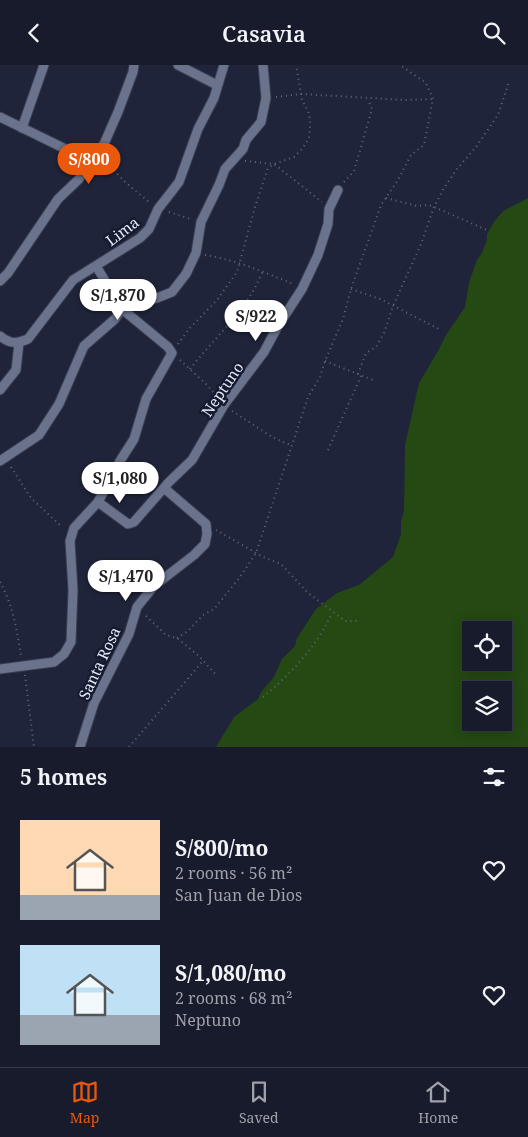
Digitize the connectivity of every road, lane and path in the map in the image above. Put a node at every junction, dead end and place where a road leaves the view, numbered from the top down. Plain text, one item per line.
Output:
1 (44, 65) edge
2 (134, 65) edge
3 (178, 65) edge
4 (224, 65) edge
5 (263, 65) edge
6 (296, 65) edge
7 (400, 65) edge
8 (509, 82) dead end
9 (217, 85) junction
10 (301, 94) junction
11 (368, 98) junction
12 (266, 99) junction
13 (433, 99) junction
14 (0, 117) edge
15 (22, 128) junction
16 (90, 161) junction
17 (230, 161) junction
18 (274, 164) junction
19 (338, 190) joint
20 (386, 198) junction
21 (434, 207) junction
22 (158, 209) junction
23 (330, 209) junction
24 (201, 223) junction
25 (487, 230) dead end
26 (196, 253) junction
27 (240, 263) junction
28 (96, 266) junction
29 (263, 271) junction
30 (0, 281) edge
31 (302, 289) junction
32 (351, 289) junction
33 (393, 305) junction
34 (122, 309) junction
35 (438, 329) dead end
36 (0, 336) edge
37 (19, 343) junction
38 (172, 353) junction
39 (325, 361) junction
40 (190, 369) dead end
41 (358, 374) junction
42 (362, 376) junction
43 (373, 380) dead end
44 (0, 389) edge
45 (328, 450) dead end
46 (2, 458) edge
47 (164, 488) junction
48 (98, 502) junction
49 (206, 524) junction
50 (72, 536) junction
51 (256, 553) junction
52 (137, 607) junction
53 (333, 612) junction
54 (360, 621) dead end
55 (177, 638) junction
56 (203, 661) junction
57 (0, 669) edge
58 (217, 676) dead end
59 (263, 697) dead end
60 (80, 747) edge
61 (130, 747) edge

1 - 15 street
2 - 16 street
3 - 9 street
4 - 9 street, Lima
5 - 12 street
6 - 10 path
7 - 13 path
8 - 21 path
9 - 22 street, Lima
10 - 11 path
10 - 12 path
10 - 18 path
11 - 13 path
11 - 19 path
12 - 17 street
13 - 20 path
14 - 15 street
15 - 16 street
16 - 22 path
16 - 30 street
17 - 18 path
17 - 24 street
18 - 23 path
18 - 27 path
19 - 23 street, Neptuno
20 - 21 path
20 - 32 path
21 - 25 path
21 - 33 path
22 - 24 path
22 - 28 street, Lima
23 - 31 street, Neptuno
24 - 26 street
26 - 27 path
26 - 34 street
27 - 29 path
27 - 38 path
28 - 34 street
28 - 37 street, Lima
29 - 31 path
29 - 40 path
31 - 47 street, Neptuno
32 - 33 path
32 - 39 path
33 - 35 path
33 - 41 path
34 - 38 street
34 - 46 street
36 - 37 street
37 - 44 street
38 - 48 street
39 - 41 path
39 - 51 path
41 - 42 path
42 - 43 path
42 - 45 path
46 - 50 path
47 - 48 street, Neptuno
47 - 49 street
48 - 50 street
49 - 51 path
49 - 52 street, Santa Rosa
50 - 57 street
51 - 53 path
51 - 55 path
52 - 55 path
52 - 60 street, Santa Rosa
53 - 54 path
53 - 59 path
55 - 56 path
56 - 58 path
56 - 61 path

